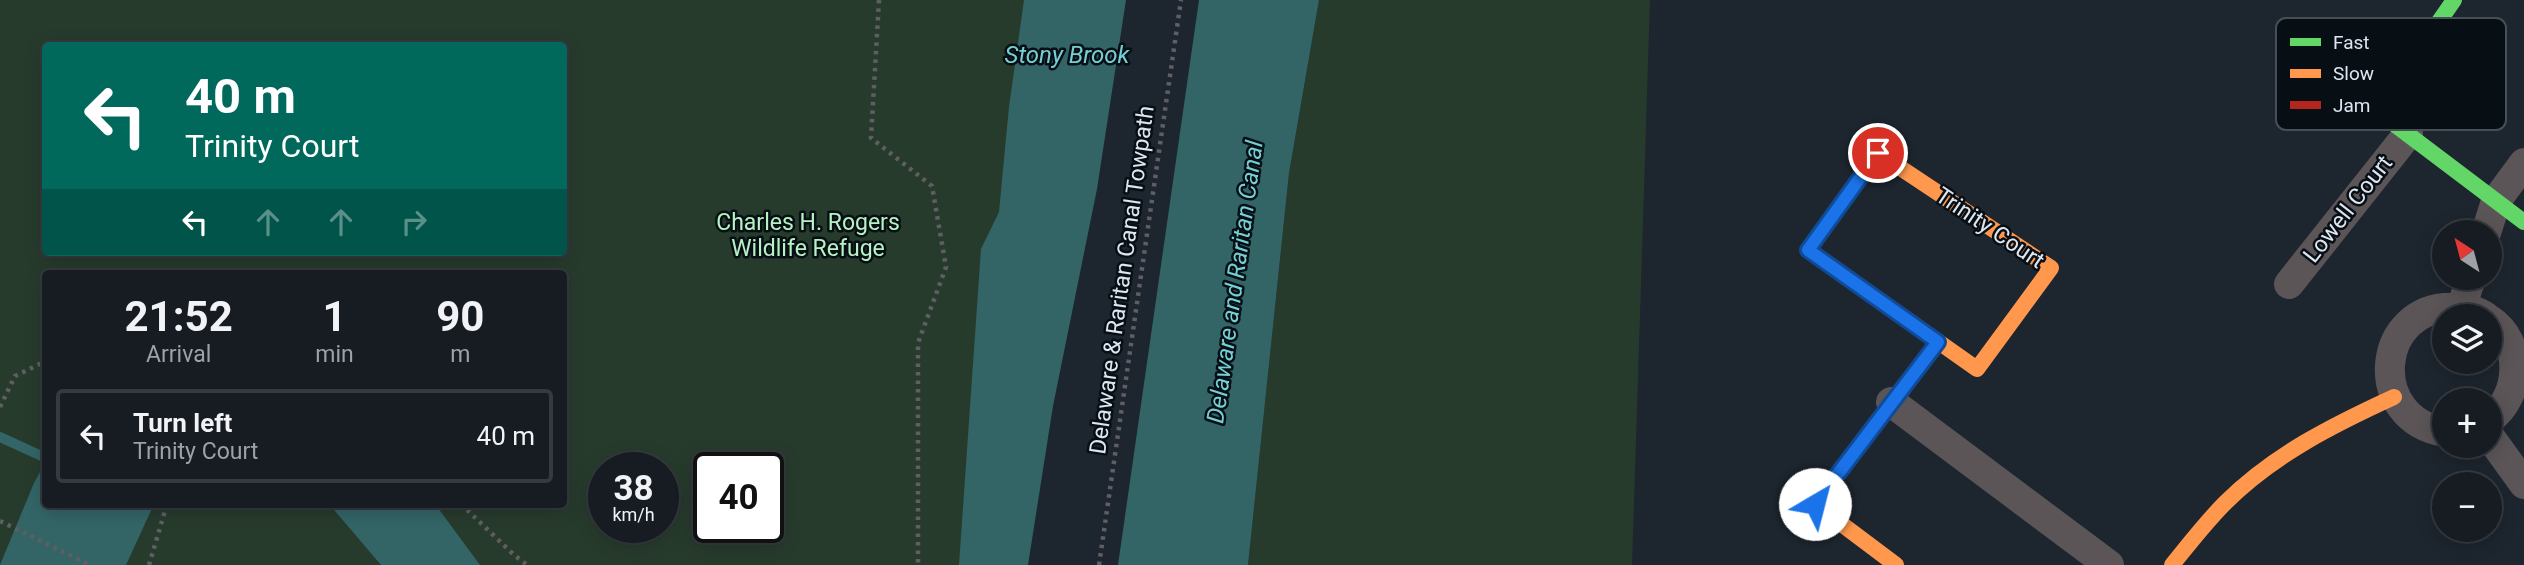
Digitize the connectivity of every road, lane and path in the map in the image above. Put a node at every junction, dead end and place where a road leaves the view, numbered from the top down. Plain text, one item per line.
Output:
1 (880, 0) edge
2 (1181, 0) edge
3 (2454, 0) edge
4 (2442, 18) edge
5 (2402, 130) edge
6 (2407, 134) junction
7 (2524, 163) edge
8 (2496, 201) junction
9 (2490, 220) edge
10 (2524, 222) edge
11 (2289, 284) dead end
12 (2432, 310) edge
13 (2502, 336) edge
14 (1938, 342) junction
15 (42, 363) edge
16 (2394, 397) junction
17 (1891, 402) junction
18 (0, 407) edge
19 (2502, 408) edge
20 (2432, 430) edge
21 (2502, 454) edge
22 (2524, 484) edge
23 (166, 508) edge
24 (465, 508) edge
25 (0, 521) edge
26 (90, 565) edge
27 (149, 565) edge
28 (527, 565) edge
29 (918, 565) edge
30 (1099, 565) edge
31 (1896, 565) edge
32 (2109, 565) edge
33 (2172, 565) edge

1 - 29 path
2 - 30 path, Delaware & Raritan Canal Towpath
3 - 4 street, Lowell Court
5 - 6 street, Lowell Court
6 - 8 street, Lowell Court
6 - 11 street, Lowell Court
7 - 8 street
8 - 9 street
8 - 10 street, Lowell Court
12 - 16 street
13 - 19 street
14 - 14 street, Trinity Court
14 - 17 street
15 - 18 path
16 - 20 street
16 - 33 street
17 - 31 street
17 - 32 street
21 - 22 street
23 - 27 path
24 - 28 path
25 - 26 path

